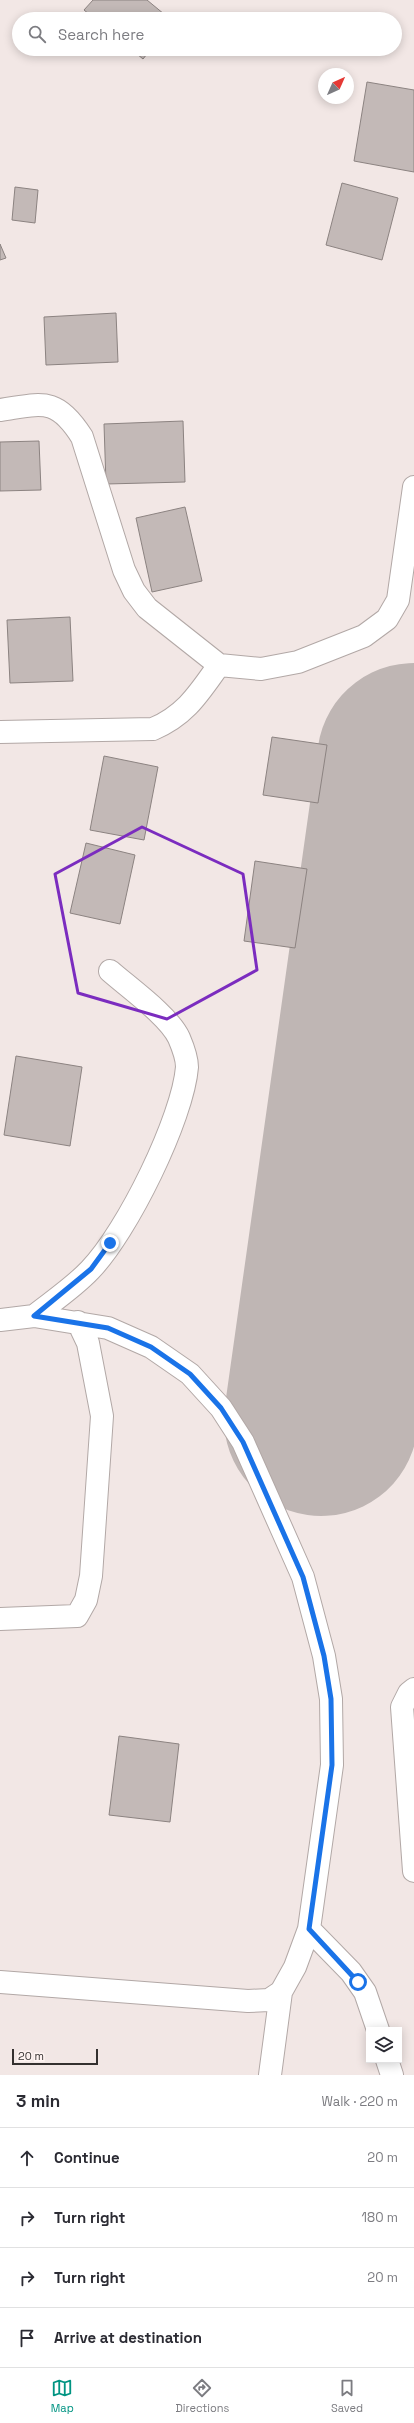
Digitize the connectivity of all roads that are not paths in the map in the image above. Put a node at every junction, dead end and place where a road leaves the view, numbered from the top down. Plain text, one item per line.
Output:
1 (0, 410) edge
2 (414, 487) edge
3 (219, 665) junction
4 (0, 732) edge
5 (110, 971) dead end
6 (34, 1316) junction
7 (0, 1320) edge
8 (78, 1322) junction
9 (0, 1619) edge
10 (414, 1689) edge
11 (414, 1871) edge
12 (309, 1929) junction
13 (0, 1982) edge
14 (281, 1992) junction
15 (377, 2027) edge
16 (388, 2063) edge
17 (270, 2075) edge
18 (392, 2075) edge

1 - 3 street
2 - 3 street
3 - 4 street
5 - 6 street
6 - 7 street
6 - 8 street
8 - 9 street
8 - 12 street
10 - 11 street
12 - 14 street
12 - 15 street
13 - 14 street
14 - 17 street
16 - 18 street

